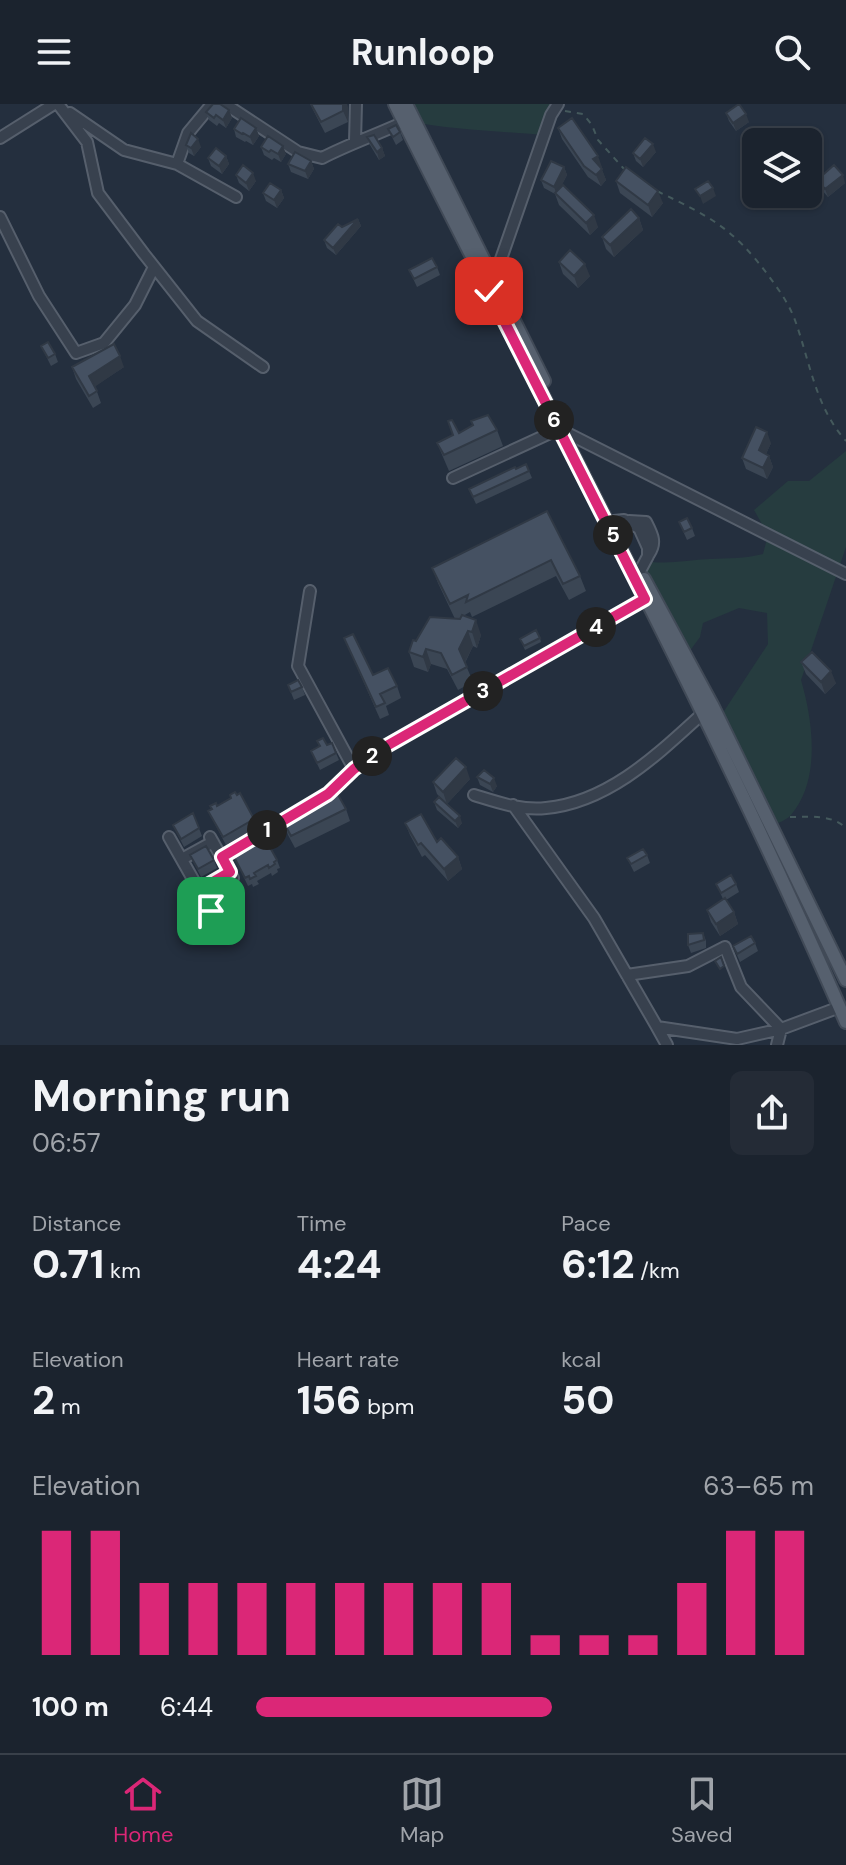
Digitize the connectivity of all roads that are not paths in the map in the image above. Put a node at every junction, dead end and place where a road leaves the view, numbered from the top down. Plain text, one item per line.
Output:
1 (57, 104) edge
2 (212, 104) edge
3 (225, 104) edge
4 (356, 104) edge
5 (395, 104) edge
6 (406, 104) edge
7 (558, 104) edge
8 (404, 122) junction
9 (0, 138) edge
10 (355, 141) junction
11 (177, 164) junction
12 (236, 197) dead end
13 (0, 217) edge
14 (154, 267) junction
15 (492, 286) junction
16 (263, 367) dead end
17 (564, 431) junction
18 (453, 478) dead end
19 (619, 520) junction
20 (640, 571) junction
21 (846, 574) edge
22 (310, 591) dead end
23 (645, 599) junction
24 (702, 714) junction
25 (354, 769) junction
26 (474, 795) dead end
27 (513, 805) junction
28 (169, 837) dead end
29 (222, 857) junction
30 (182, 859) junction
31 (199, 890) junction
32 (211, 911) dead end
33 (627, 975) junction
34 (846, 980) edge
35 (840, 1007) junction
36 (846, 1022) edge
37 (657, 1027) junction
38 (781, 1029) junction
39 (667, 1045) edge
40 (777, 1045) edge

1 - 9 street
1 - 11 street
1 - 14 street
2 - 11 street
3 - 10 street
4 - 10 street
5 - 8 main road
6 - 15 main road
7 - 15 street
8 - 10 street
8 - 15 main road
11 - 12 street
13 - 14 street
14 - 16 street
15 - 17 main road
17 - 18 street
17 - 19 main road
17 - 21 street
17 - 23 main road
19 - 20 main road
19 - 20 street
20 - 34 main road
22 - 25 street
23 - 24 main road
23 - 25 street
24 - 27 street
24 - 35 main road
25 - 29 street
26 - 27 street
27 - 33 street
28 - 30 street
29 - 30 street
29 - 31 street
30 - 31 street
31 - 32 street
33 - 37 street
33 - 38 street
35 - 36 main road
35 - 38 street
37 - 38 street
37 - 39 street
38 - 40 street

